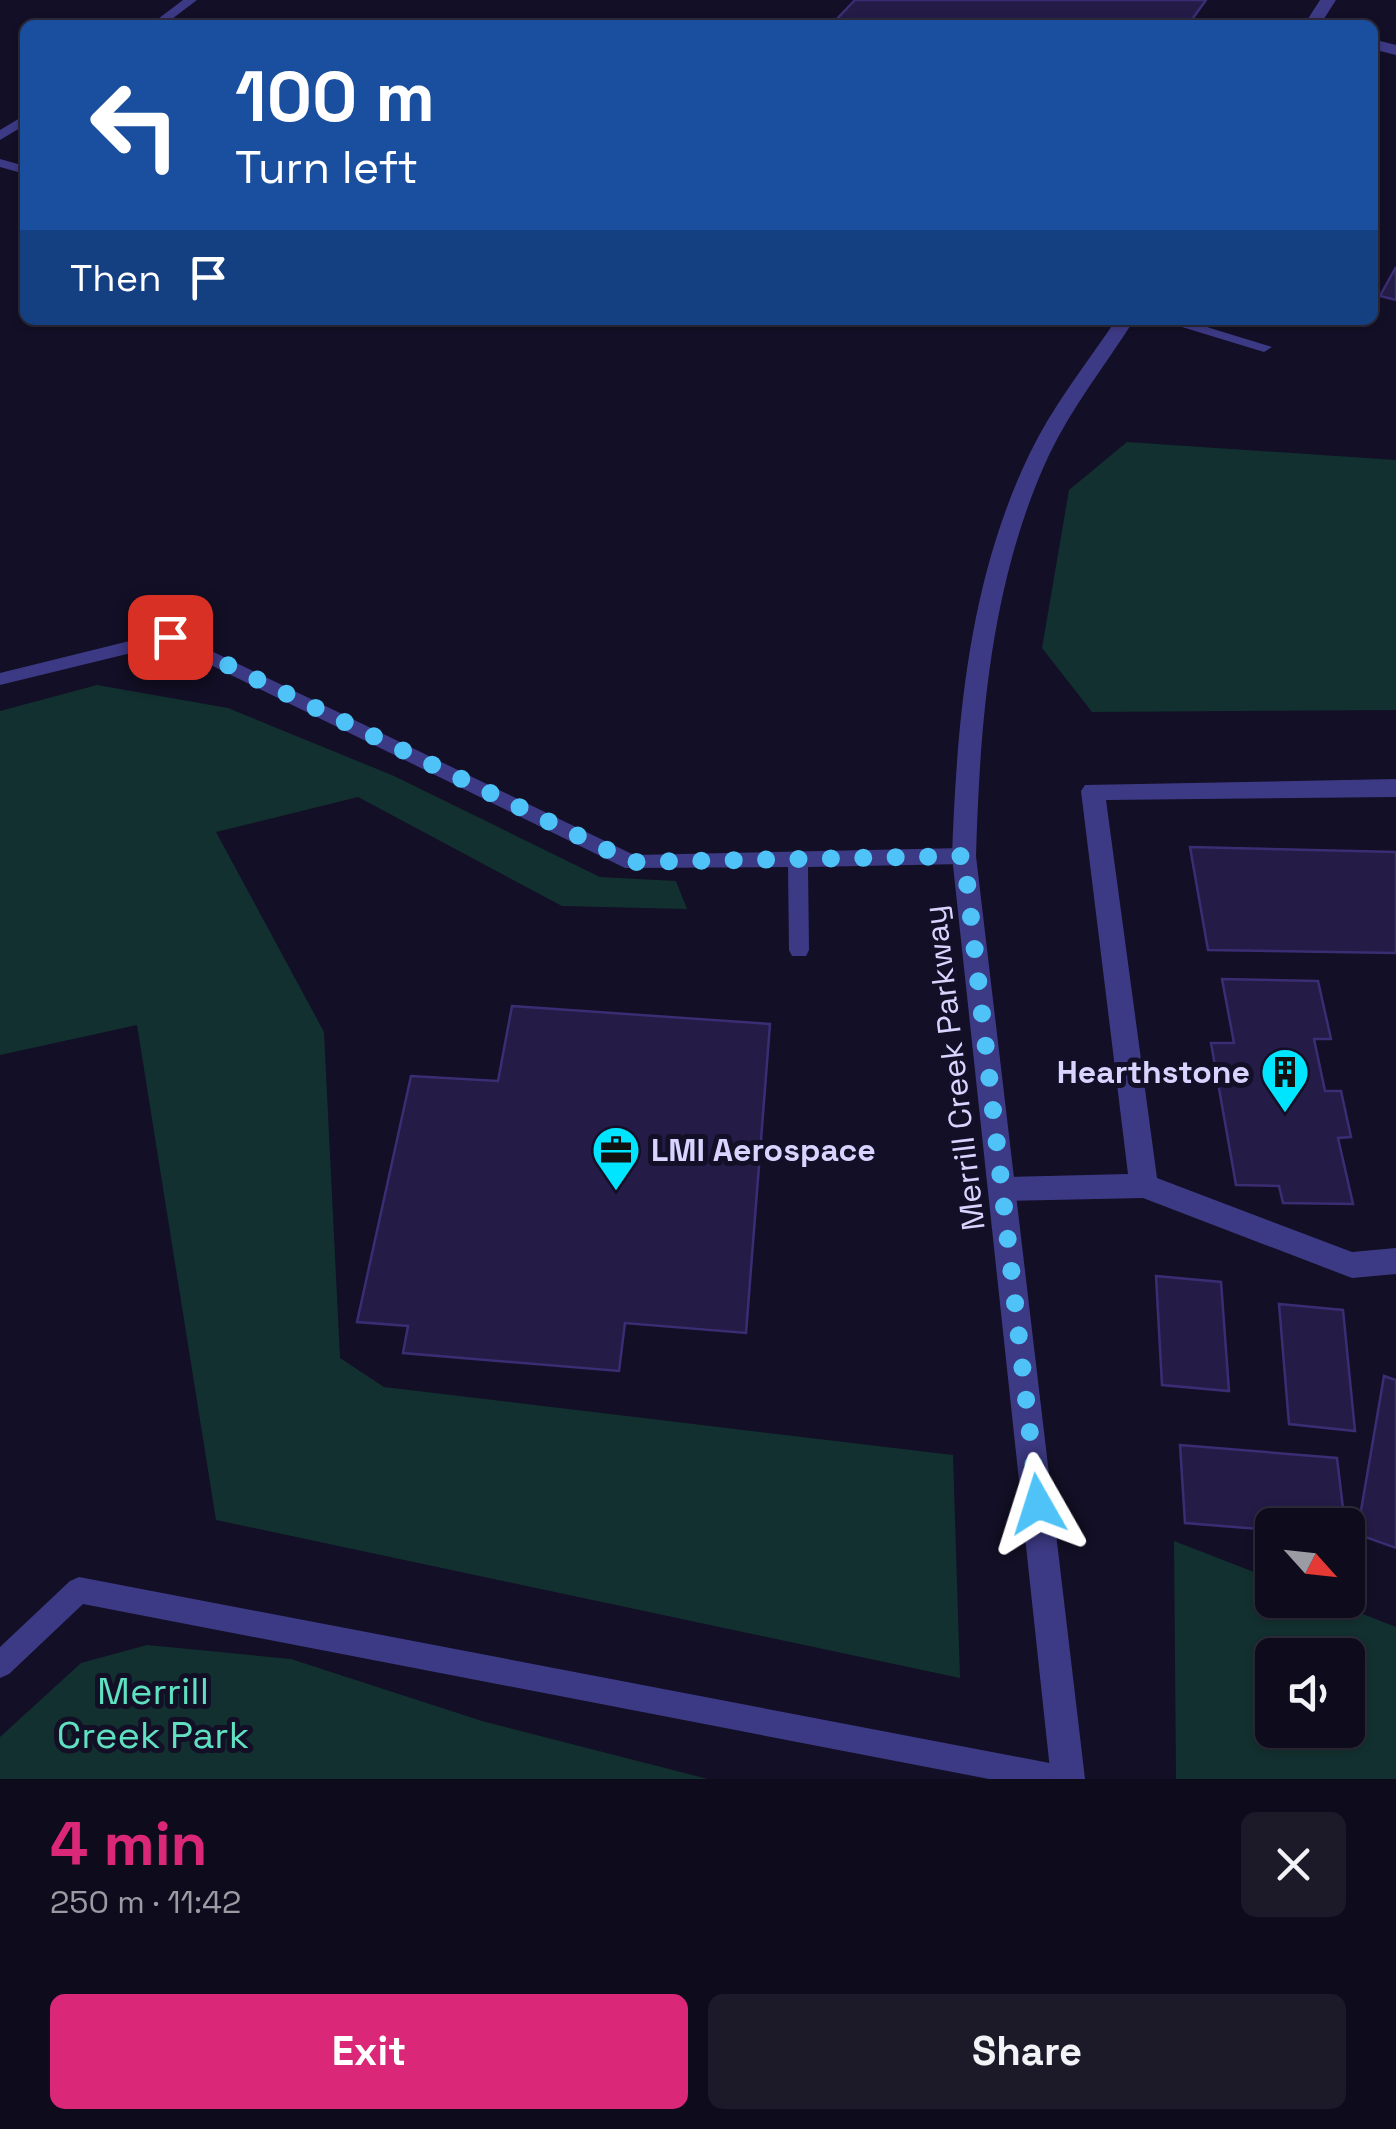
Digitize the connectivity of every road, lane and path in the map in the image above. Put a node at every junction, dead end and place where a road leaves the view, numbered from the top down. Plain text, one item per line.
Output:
1 (192, 0) edge
2 (163, 20) edge
3 (1121, 325) edge
4 (1185, 325) edge
5 (1264, 347) dead end
6 (0, 679) edge
7 (1396, 788) edge
8 (964, 856) junction
9 (798, 859) junction
10 (799, 950) dead end
11 (1144, 1186) junction
12 (1004, 1190) junction
13 (1396, 1260) edge
14 (0, 1664) edge
15 (1060, 1779) edge
16 (1068, 1779) edge

1 - 2 lane
3 - 8 street, Merrill Creek Parkway
4 - 5 lane
6 - 9 lane
7 - 11 street
8 - 9 lane
8 - 12 street, Merrill Creek Parkway
9 - 10 lane
11 - 12 street
11 - 13 street
12 - 16 street, Merrill Creek Parkway
14 - 15 lane

